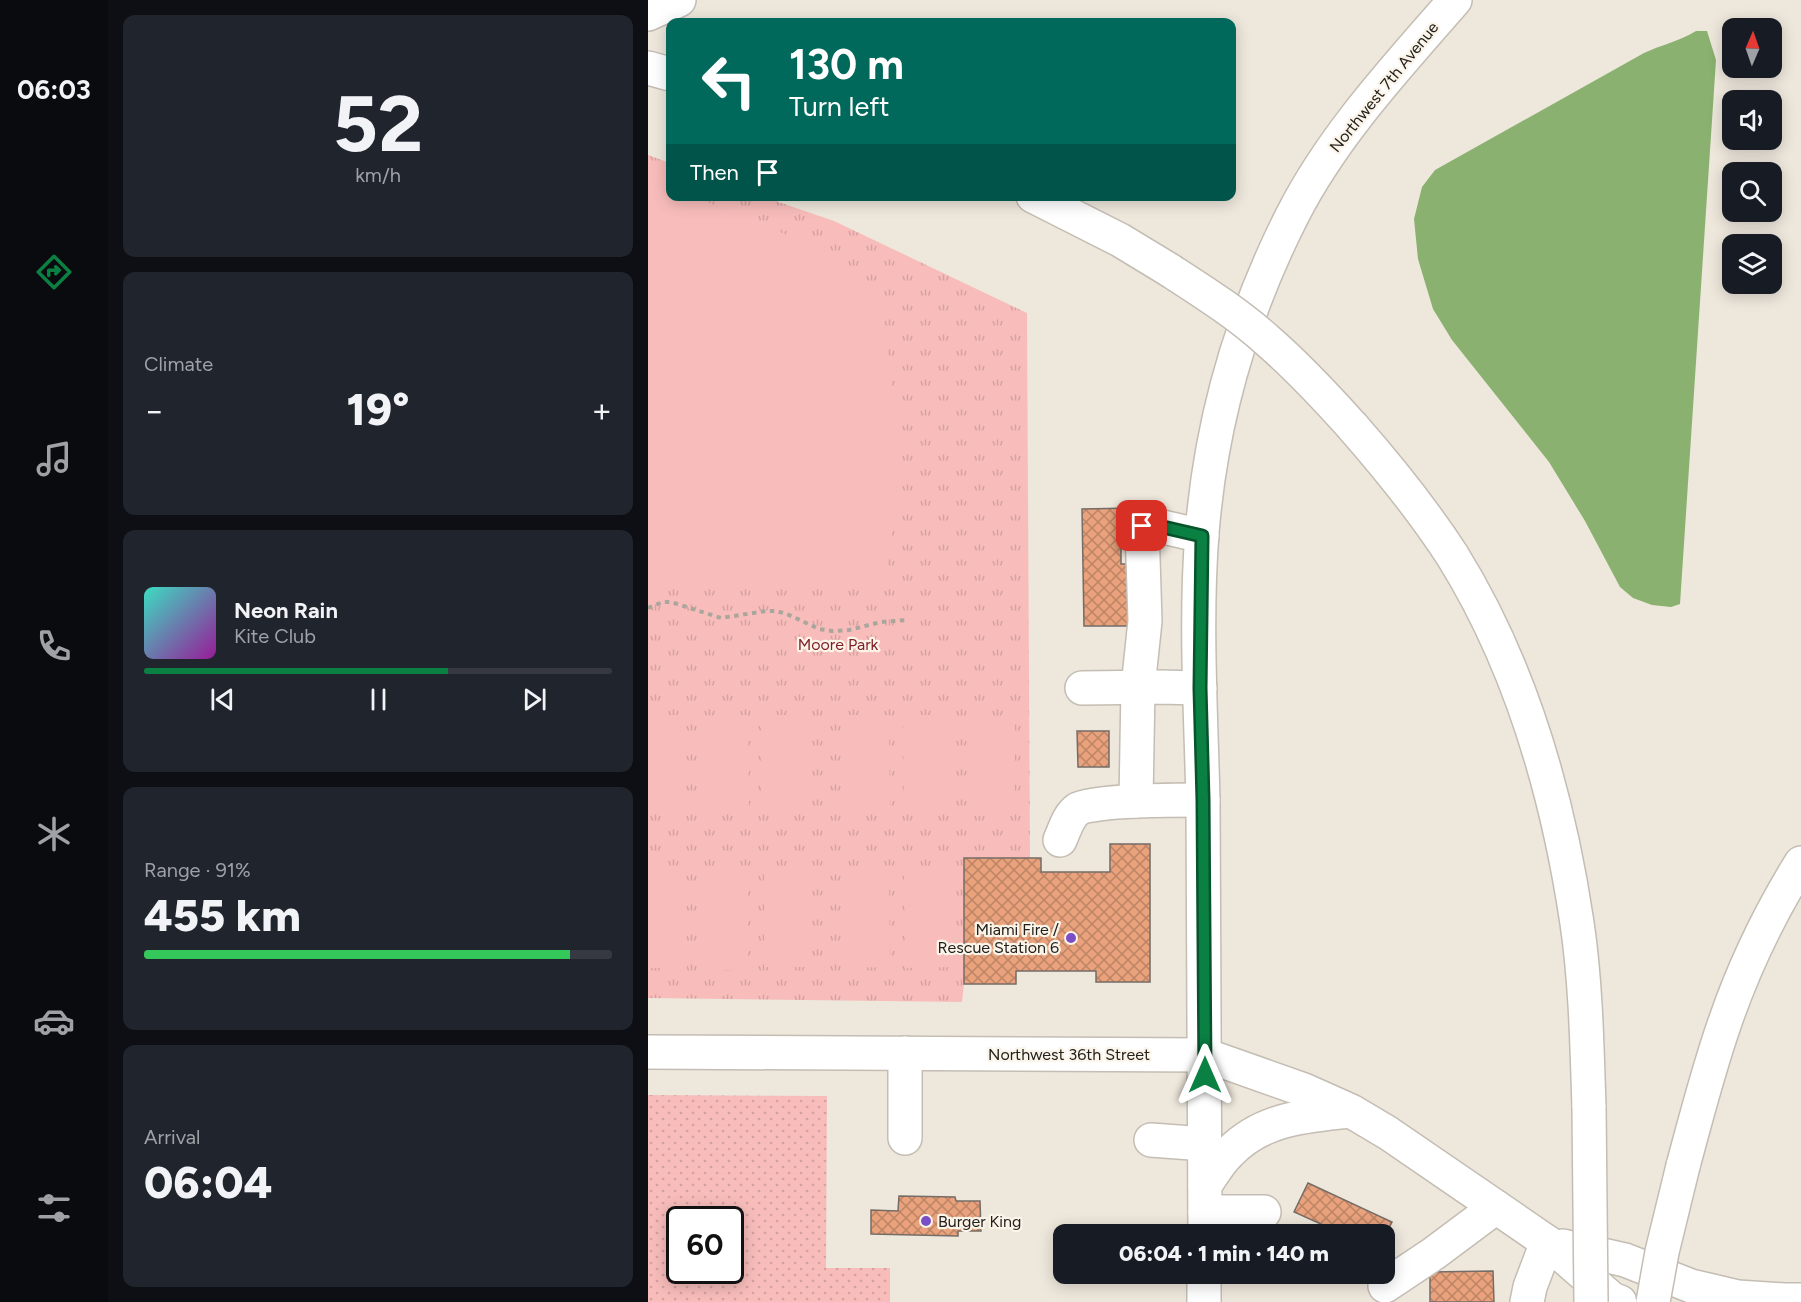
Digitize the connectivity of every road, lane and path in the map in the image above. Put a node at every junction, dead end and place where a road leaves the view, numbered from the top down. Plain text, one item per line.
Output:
1 (679, 0) edge
2 (1455, 0) edge
3 (648, 14) edge
4 (648, 68) edge
5 (666, 73) edge
6 (1043, 201) edge
7 (1202, 536) junction
8 (648, 608) edge
9 (907, 620) dead end
10 (1138, 687) junction
11 (1082, 688) dead end
12 (1200, 688) junction
13 (1203, 800) junction
14 (1136, 801) junction
15 (1060, 840) dead end
16 (1801, 863) edge
17 (648, 1052) edge
18 (905, 1053) junction
19 (1205, 1055) junction
20 (1351, 1111) junction
21 (905, 1138) dead end
22 (1151, 1140) dead end
23 (1205, 1144) junction
24 (1496, 1207) junction
25 (1205, 1211) edge
26 (1264, 1212) dead end
27 (1547, 1242) junction
28 (1204, 1284) edge
29 (1385, 1286) dead end
30 (1801, 1300) edge
31 (1204, 1302) edge
32 (1527, 1302) edge
33 (1591, 1302) edge
34 (1620, 1302) edge
35 (1653, 1302) edge

1 - 3 main road
2 - 7 main road, Northwest 7th Avenue
4 - 5 main road
6 - 33 main road, bridge
7 - 10 main road
7 - 12 main road, Northwest 7th Avenue
8 - 9 path
10 - 11 main road
10 - 12 main road
10 - 14 main road
12 - 13 main road, Northwest 7th Avenue
13 - 14 main road
13 - 19 main road, Northwest 7th Avenue
14 - 15 main road
16 - 35 main road, bridge
17 - 18 main road, Northwest 36th Street
18 - 19 main road, Northwest 36th Street
18 - 21 main road
19 - 20 main road, Northwest 36th Street
19 - 23 main road, Northwest 7th Avenue
20 - 24 main road, Northwest 36th Street
20 - 25 main road
22 - 23 main road
23 - 25 main road, Northwest 7th Avenue
24 - 27 main road, Northwest 36th Street
24 - 29 main road
25 - 26 main road
27 - 30 main road, Northwest 36th Street
27 - 32 main road
27 - 34 main road, Northwest 36th Street
28 - 31 main road

